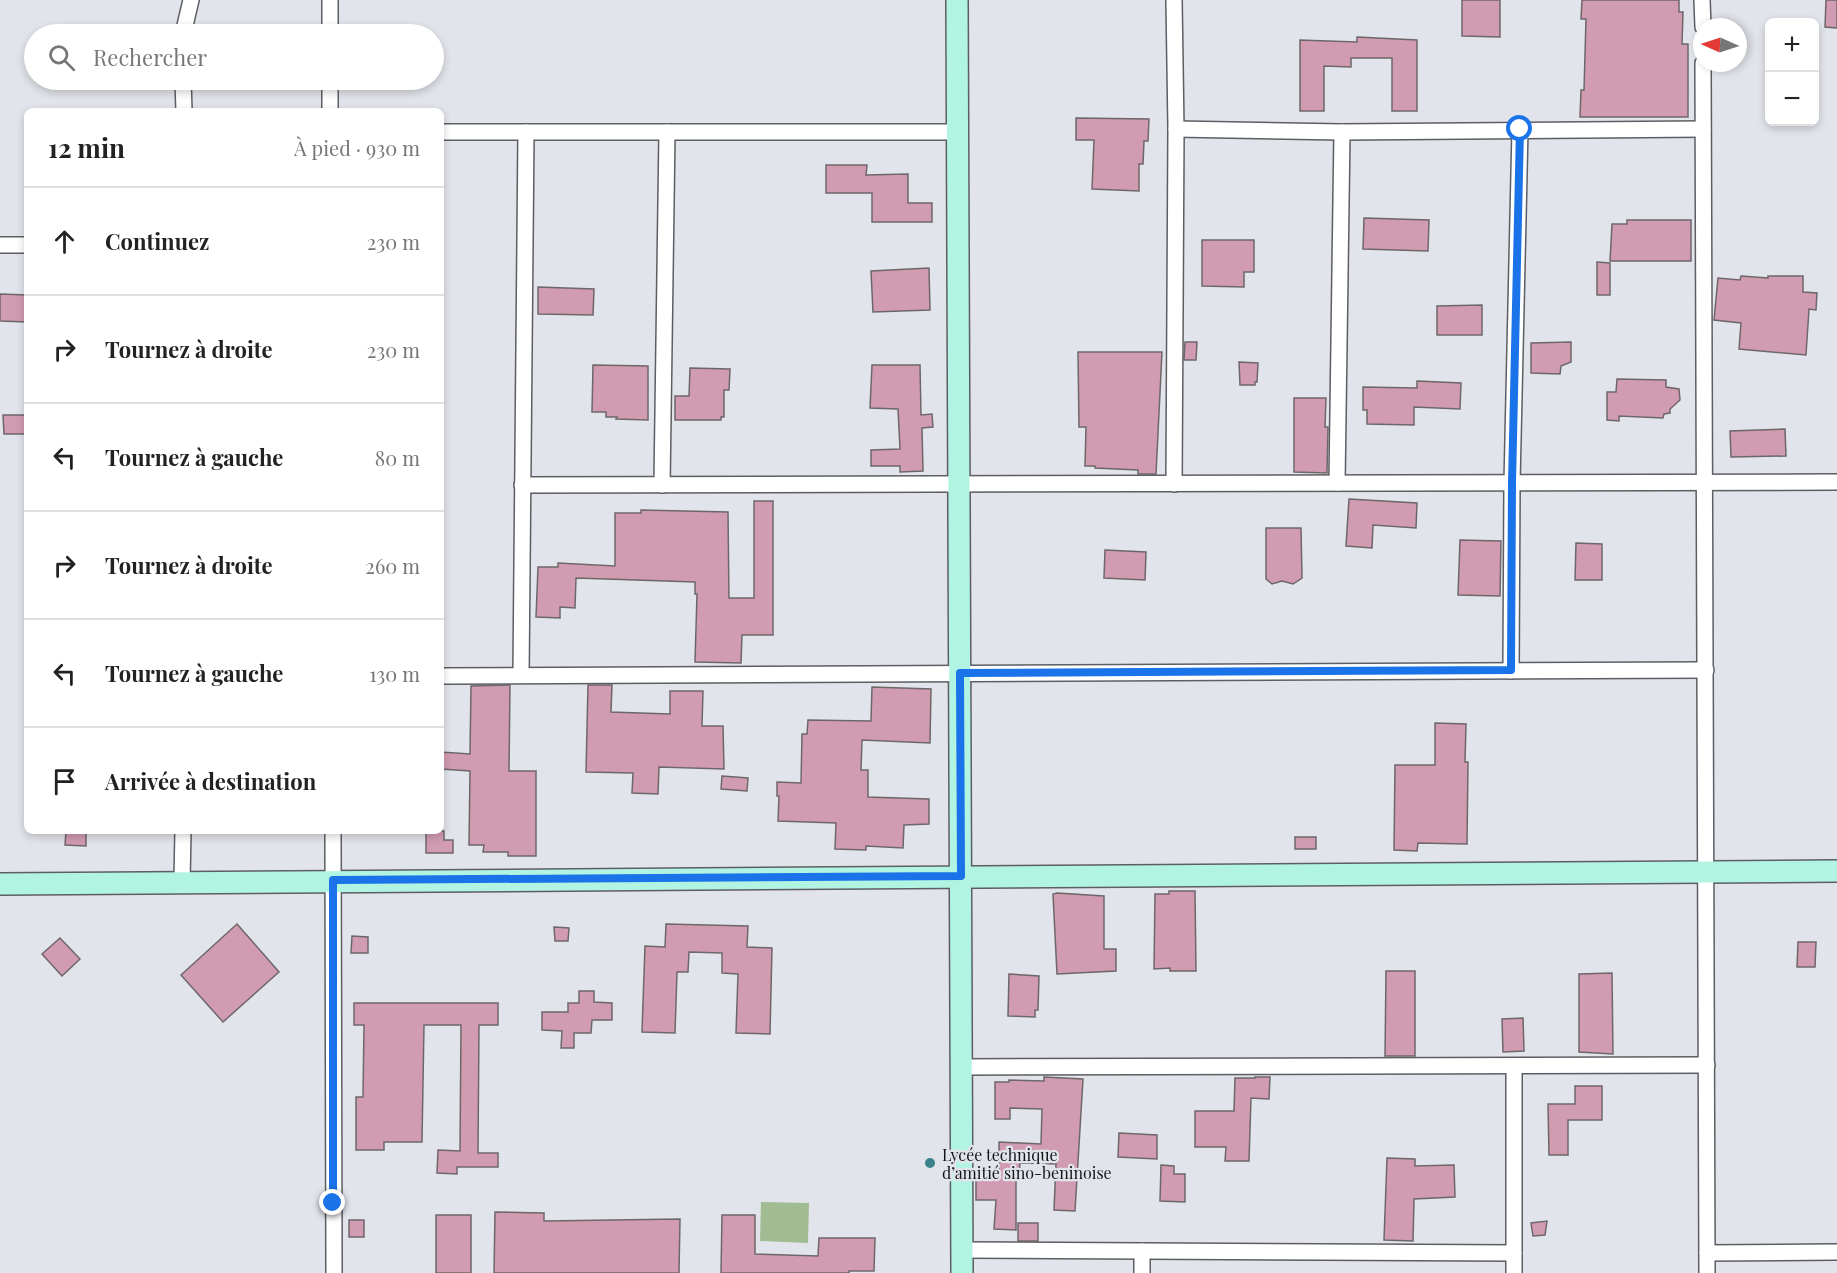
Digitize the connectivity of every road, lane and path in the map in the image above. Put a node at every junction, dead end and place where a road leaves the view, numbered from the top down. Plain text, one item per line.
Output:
1 (191, 0) edge
2 (330, 0) edge
3 (957, 0) edge
4 (1174, 0) edge
5 (1702, 0) edge
6 (1702, 18) edge
7 (185, 24) edge
8 (330, 24) edge
9 (1703, 72) edge
10 (183, 90) edge
11 (330, 90) edge
12 (184, 108) edge
13 (330, 108) edge
14 (1176, 129) junction
15 (1520, 129) junction
16 (1703, 129) junction
17 (444, 132) edge
18 (526, 132) junction
19 (667, 132) junction
20 (957, 132) junction
21 (1342, 132) junction
22 (0, 245) edge
23 (24, 245) edge
24 (1837, 482) edge
25 (1337, 483) junction
26 (1512, 483) junction
27 (1705, 483) junction
28 (959, 484) junction
29 (1174, 484) junction
30 (522, 485) junction
31 (662, 485) junction
32 (1511, 670) junction
33 (1706, 670) junction
34 (960, 673) junction
35 (521, 675) junction
36 (444, 676) edge
37 (183, 834) edge
38 (333, 834) edge
39 (1837, 871) edge
40 (1707, 873) junction
41 (961, 876) junction
42 (333, 880) junction
43 (182, 881) junction
44 (0, 884) edge
45 (1707, 1065) junction
46 (1514, 1066) junction
47 (962, 1067) junction
48 (962, 1250) junction
49 (1142, 1251) junction
50 (1837, 1252) edge
51 (1514, 1253) junction
52 (1707, 1253) junction
53 (334, 1273) edge
54 (962, 1273) edge
55 (1142, 1273) edge
56 (1514, 1273) edge
57 (1707, 1273) edge

1 - 7 street
2 - 8 street
3 - 20 street
4 - 14 street
5 - 6 street
9 - 16 street
10 - 12 street
11 - 13 street
14 - 21 street
14 - 29 street
15 - 16 street
15 - 21 street
15 - 26 street
16 - 27 street
17 - 18 street
18 - 19 street
18 - 30 street
19 - 20 street
19 - 31 street
20 - 28 street
21 - 25 street
22 - 23 street
24 - 27 street
25 - 26 street
25 - 29 street
26 - 27 street
26 - 32 street
27 - 33 street
28 - 29 street
28 - 31 street
28 - 34 street
30 - 31 street
30 - 35 street
32 - 33 street
32 - 34 street
33 - 40 street
34 - 35 street
34 - 41 street
35 - 36 street
37 - 43 street
38 - 42 street
39 - 40 street
40 - 41 street
40 - 45 street
41 - 42 street
41 - 47 street
42 - 43 street
42 - 53 street
43 - 44 street
45 - 46 street
45 - 52 street
46 - 47 street
46 - 51 street
47 - 48 street
48 - 49 street
48 - 54 street
49 - 51 street
49 - 55 street
50 - 52 street
51 - 56 street
52 - 57 street

